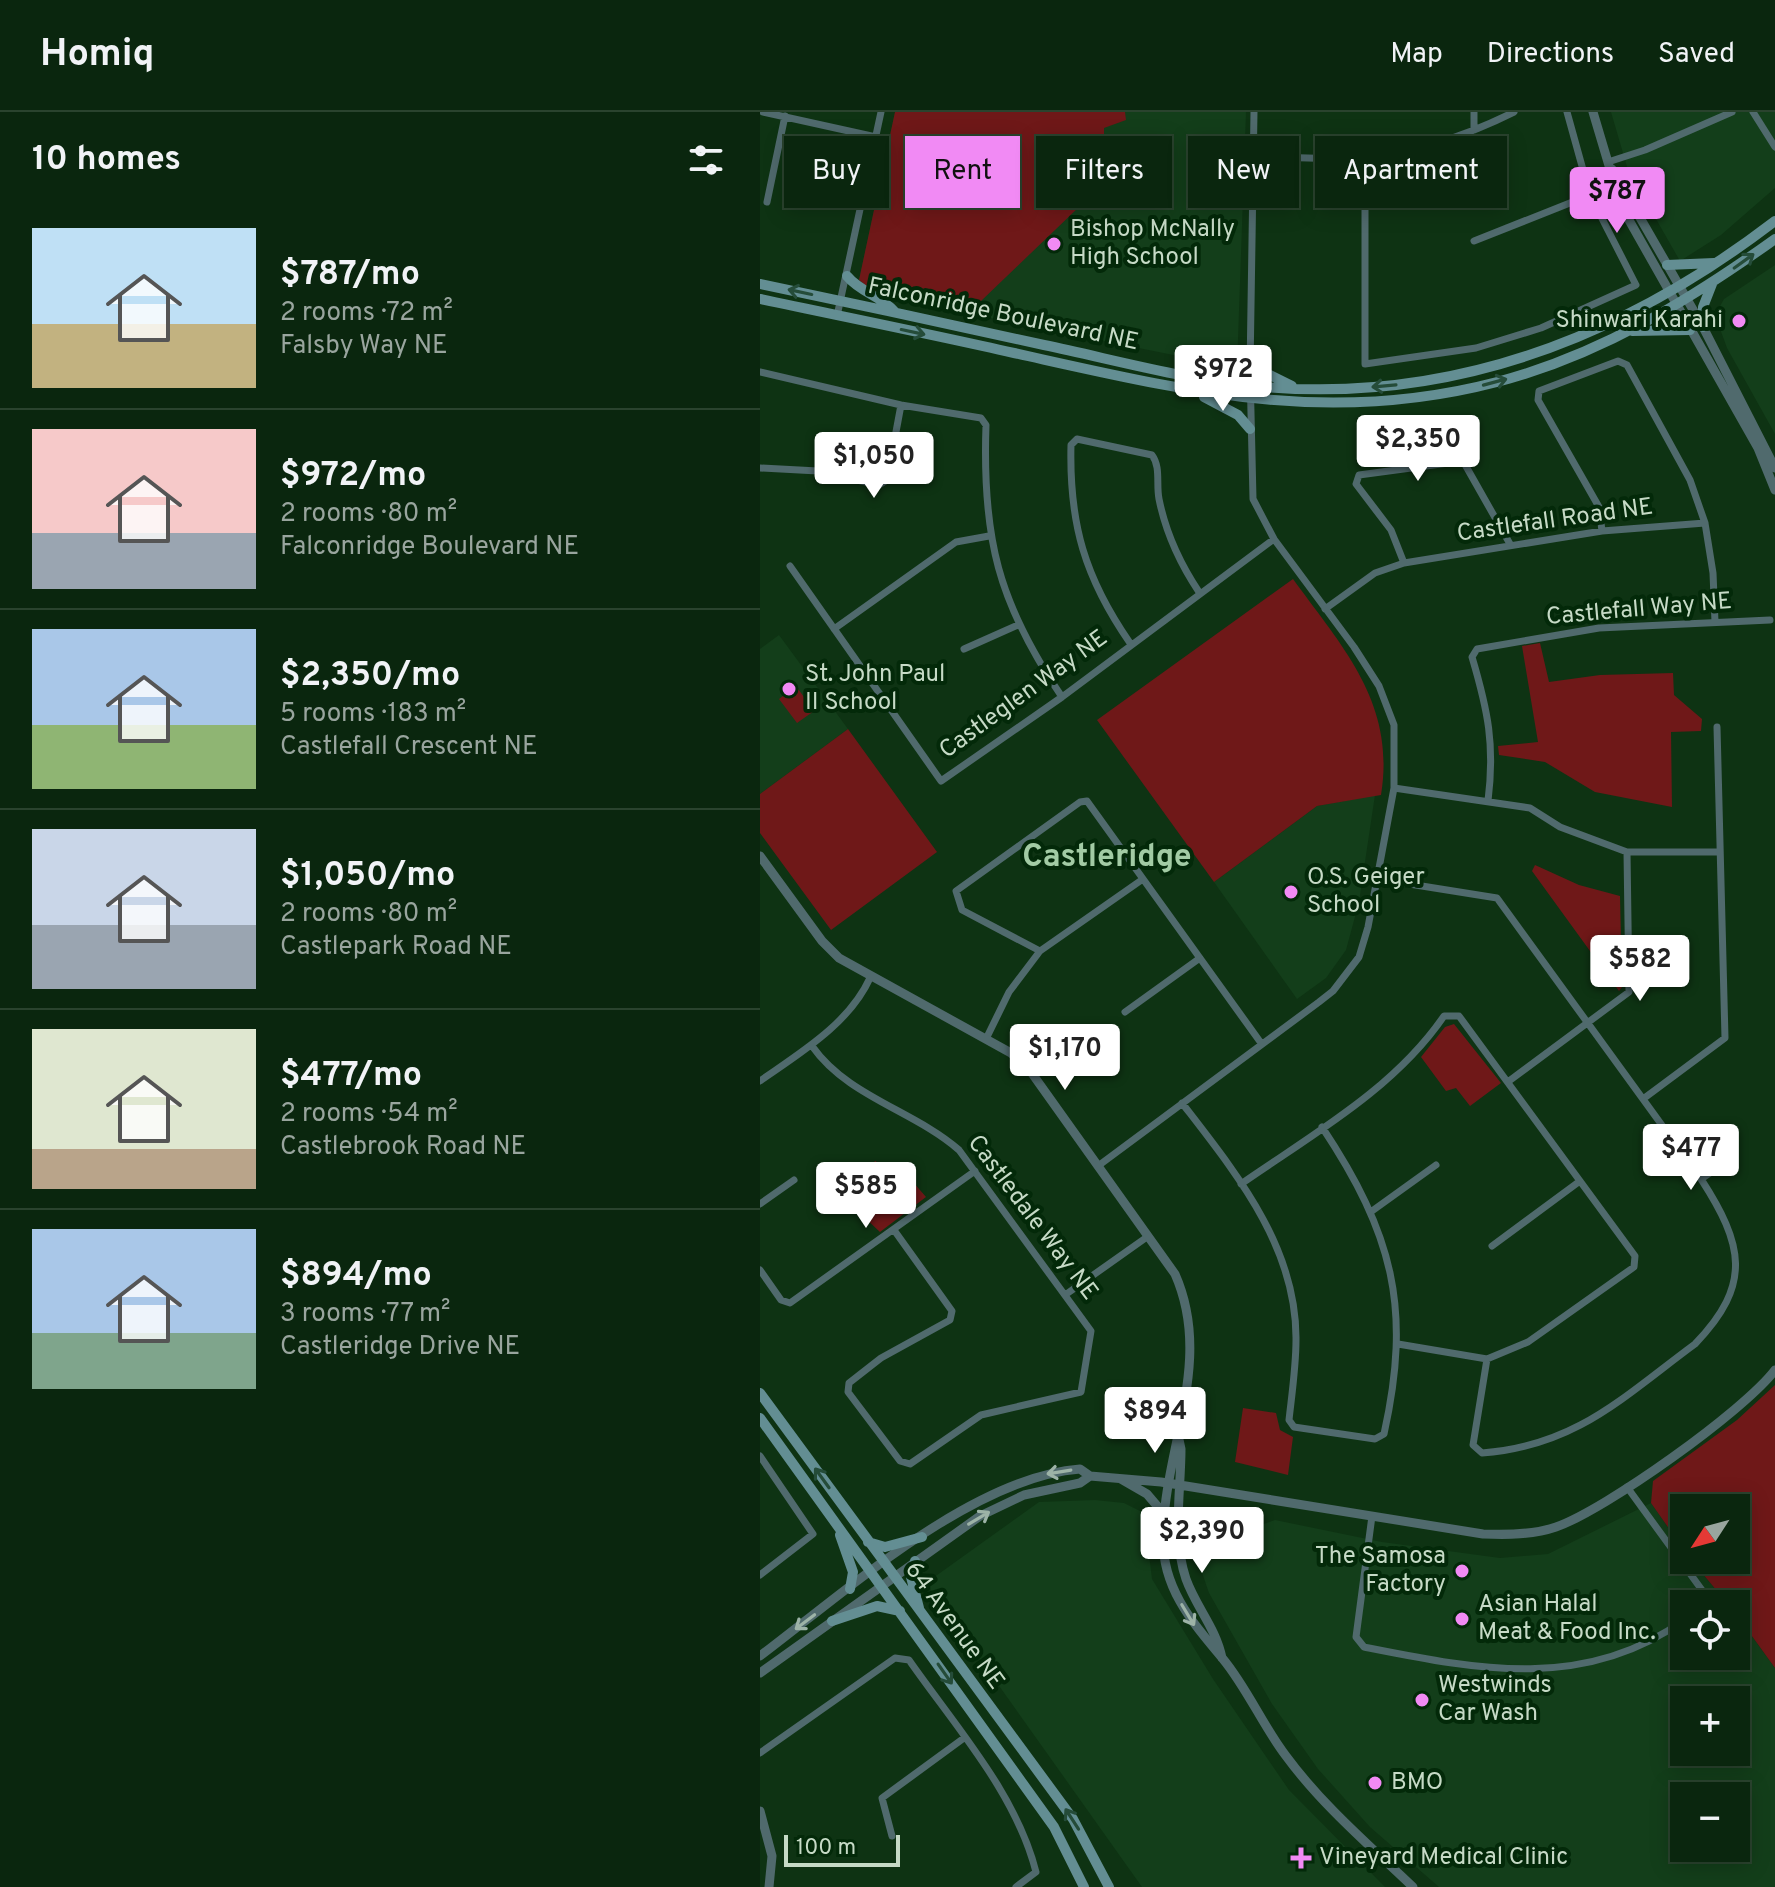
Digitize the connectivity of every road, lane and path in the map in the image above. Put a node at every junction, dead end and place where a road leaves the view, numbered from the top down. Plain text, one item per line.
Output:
1 (763, 112) edge
2 (881, 112) edge
3 (1254, 112) edge
4 (1474, 112) edge
5 (1514, 112) edge
6 (1567, 112) edge
7 (1593, 112) edge
8 (1732, 112) edge
9 (1753, 112) edge
10 (785, 116) junction
11 (1474, 130) junction
12 (872, 136) edge
13 (876, 136) edge
14 (1254, 136) edge
15 (1455, 136) edge
16 (1775, 147) edge
17 (1608, 162) junction
18 (1590, 195) junction
19 (767, 202) dead end
20 (861, 208) edge
21 (1253, 208) edge
22 (1365, 208) edge
23 (1775, 221) edge
24 (1775, 239) edge
25 (1474, 241) dead end
26 (1719, 263) junction
27 (1667, 265) junction
28 (847, 276) junction
29 (760, 284) edge
30 (1712, 284) junction
31 (1680, 286) junction
32 (1668, 292) junction
33 (760, 299) edge
34 (1686, 299) junction
35 (840, 301) junction
36 (1676, 304) junction
37 (895, 313) junction
38 (837, 316) junction
39 (1703, 327) junction
40 (1690, 330) junction
41 (1630, 331) junction
42 (1251, 359) junction
43 (760, 372) edge
44 (1251, 386) junction
45 (1297, 388) junction
46 (1199, 394) junction
47 (1251, 399) junction
48 (901, 405) junction
49 (1250, 429) junction
50 (760, 468) edge
51 (1775, 468) edge
52 (1775, 490) edge
53 (1705, 523) junction
54 (1602, 531) junction
55 (989, 536) junction
56 (1274, 539) junction
57 (1510, 544) junction
58 (1404, 563) junction
59 (790, 566) dead end
60 (1199, 592) junction
61 (1325, 609) junction
62 (1770, 620) dead end
63 (1715, 622) junction
64 (1018, 625) junction
65 (834, 629) junction
66 (1130, 643) junction
67 (964, 649) dead end
68 (1062, 697) junction
69 (1717, 727) dead end
70 (1394, 788) junction
71 (1488, 801) junction
72 (1627, 852) junction
73 (1720, 852) junction
74 (760, 856) edge
75 (1143, 879) junction
76 (1378, 879) junction
77 (1040, 951) junction
78 (1200, 958) junction
79 (870, 978) junction
80 (1125, 1012) dead end
81 (1587, 1022) junction
82 (986, 1039) junction
83 (1261, 1043) junction
84 (812, 1046) junction
85 (760, 1081) edge
86 (1509, 1081) junction
87 (1643, 1099) junction
88 (1182, 1103) junction
89 (1322, 1127) junction
90 (1730, 1159) dead end
91 (1436, 1165) dead end
92 (1098, 1166) junction
93 (975, 1171) junction
94 (1701, 1179) junction
95 (794, 1180) dead end
96 (1580, 1181) junction
97 (1241, 1184) junction
98 (760, 1204) edge
99 (1372, 1211) junction
100 (894, 1230) junction
101 (1147, 1237) junction
102 (1492, 1246) dead end
103 (760, 1270) edge
104 (1065, 1295) junction
105 (1398, 1344) junction
106 (1487, 1359) junction
107 (1775, 1370) edge
108 (760, 1393) edge
109 (760, 1418) edge
110 (1178, 1435) junction
111 (760, 1456) edge
112 (1090, 1476) junction
113 (1116, 1476) junction
114 (1168, 1483) junction
115 (1181, 1485) junction
116 (1627, 1487) junction
117 (1164, 1514) junction
118 (1372, 1516) junction
119 (835, 1522) junction
120 (922, 1537) junction
121 (868, 1542) junction
122 (915, 1561) junction
123 (884, 1564) junction
124 (873, 1572) junction
125 (760, 1575) edge
126 (893, 1577) junction
127 (881, 1585) junction
128 (850, 1589) junction
129 (1703, 1590) edge
130 (900, 1611) junction
131 (922, 1618) junction
132 (832, 1621) junction
133 (1670, 1627) edge
134 (760, 1656) edge
135 (1223, 1659) junction
136 (760, 1673) edge
137 (964, 1738) junction
138 (760, 1753) edge
139 (760, 1811) edge
140 (892, 1836) dead end
141 (769, 1887) edge
142 (1016, 1887) edge
143 (1084, 1887) edge
144 (1109, 1887) edge
145 (1413, 1887) edge

1 - 10 street
2 - 13 street
3 - 14 street
4 - 11 street
5 - 11 street
6 - 18 street
7 - 17 street
8 - 17 street
9 - 16 street
10 - 12 street
10 - 19 street
11 - 15 street
17 - 27 street
17 - 32 street
18 - 22 street
18 - 25 street
20 - 28 street
21 - 42 street
23 - 26 main road, Falconridge Boulevard NE
30 -> 24 main road, Falconridge Boulevard NE
26 - 27 main road
26 - 31 main road, Falconridge Boulevard NE
27 - 31 street
28 - 35 street
28 - 37 main road
35 -> 29 main road, Falconridge Boulevard NE
30 - 34 main road, Falconridge Boulevard NE
30 - 39 main road
31 - 32 main road, Falconridge Boulevard NE
31 - 34 street
32 - 36 street
32 -> 45 main road, Falconridge Boulevard NE
33 - 38 main road, Falconridge Boulevard NE
34 - 36 main road, Falconridge Boulevard NE
34 - 39 street
35 - 37 main road, Falconridge Boulevard NE
35 - 38 street
36 - 40 street
36 - 41 main road, Falconridge Boulevard NE
37 - 44 main road, Falconridge Boulevard NE
38 -> 46 main road, Falconridge Boulevard NE
39 - 51 street
40 - 41 main road
40 - 52 street
47 -> 41 main road, Falconridge Boulevard NE
42 - 44 street
42 - 45 main road
43 - 48 street
44 - 45 main road, Falconridge Boulevard NE
44 - 47 street
46 - 47 main road, Falconridge Boulevard NE
46 - 49 main road
47 - 49 street
48 - 50 street
48 - 55 street
49 - 56 street
53 - 54 street, Castlefall Road NE
53 - 54 street
53 - 63 street
54 - 57 street, Castlefall Road NE
55 - 64 street
55 - 65 street
56 - 60 street, Castleglen Way NE
56 - 61 street
57 - 58 street, Castlefall Road NE
57 - 58 street
58 - 61 street, Castlefall Road NE
59 - 65 street
60 - 66 street, Castleglen Way NE
60 - 66 street
61 - 70 street
62 - 63 street, Castlefall Way NE
63 - 71 street, Castlefall Way NE
64 - 67 street
64 - 68 street
65 - 68 street, Castleglen Way NE
66 - 68 street, Castleglen Way NE
69 - 73 street
70 - 71 street
70 - 76 street
71 - 72 street
72 - 73 street
72 - 81 street
73 - 87 street
74 - 79 street
75 - 77 street
75 - 77 street
75 - 78 street
76 - 81 street
76 - 83 street
77 - 82 street
78 - 80 street
78 - 83 street
79 - 82 street
79 - 84 street
81 - 86 street
81 - 87 street
82 - 92 street
83 - 88 street
84 - 85 street
84 - 93 street, Castledale Way NE
86 - 89 street
86 - 96 street
87 - 94 street
88 - 92 street
88 - 97 street
89 - 97 street
89 - 99 street
90 - 94 street
91 - 99 street
92 - 101 street
93 - 100 street
93 - 104 street, Castledale Way NE
94 - 106 street
95 - 98 street
96 - 102 street
96 - 106 street
97 - 105 street
99 - 105 street
100 - 103 street
100 - 104 street, Castledale Way NE
101 - 104 street
101 - 110 street
105 - 106 street
107 - 116 street
121 -> 108 main road, 64 Avenue NE
109 - 119 main road, 64 Avenue NE
110 - 114 street
110 - 115 street
111 - 125 street
112 - 113 street
112 -> 120 street
122 -> 112 street
113 - 114 street
113 - 117 street
114 - 115 street
114 - 117 street
115 - 118 street
115 - 135 street
116 - 118 street
116 - 129 street
117 -> 135 street
118 - 133 street
119 - 124 main road, 64 Avenue NE
119 - 128 main road
120 - 121 main road
120 - 123 street
121 - 123 main road, 64 Avenue NE
122 - 126 street
122 - 131 main road
123 - 124 street
123 - 126 main road, 64 Avenue NE
124 - 127 main road, 64 Avenue NE
124 - 128 street
126 - 127 street
126 - 131 main road, 64 Avenue NE
127 - 130 main road, 64 Avenue NE
127 - 132 street
128 -> 134 street
130 - 132 main road
130 -> 143 main road, 64 Avenue NE
144 -> 131 main road, 64 Avenue NE
132 - 136 street
135 - 145 street
137 - 138 street
137 - 140 street
137 - 142 street
139 - 141 street

